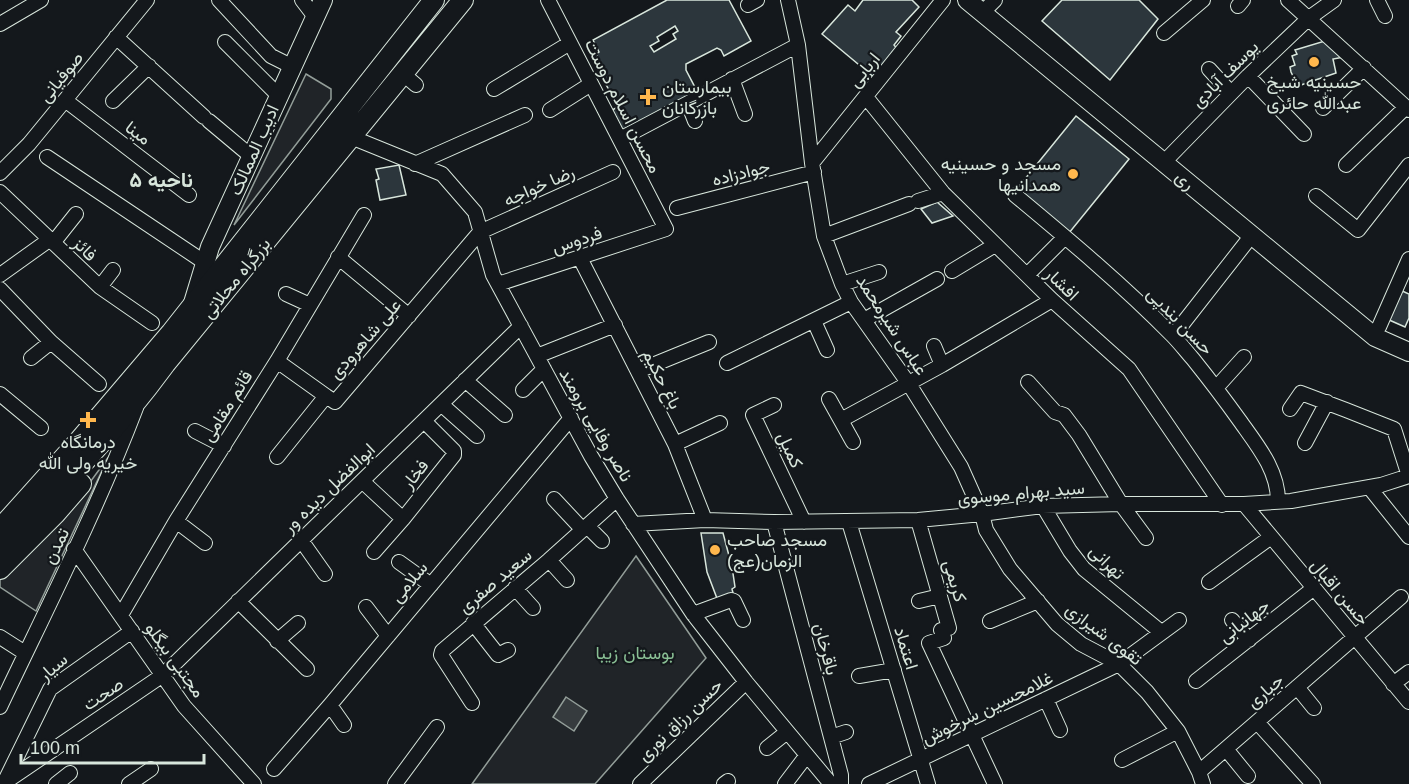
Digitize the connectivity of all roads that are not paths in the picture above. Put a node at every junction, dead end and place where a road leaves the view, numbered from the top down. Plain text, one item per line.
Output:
1 (41, 0) edge
2 (147, 0) edge
3 (219, 0) edge
4 (302, 0) edge
5 (434, 0) edge
6 (463, 0) edge
7 (548, 0) edge
8 (788, 0) edge
9 (944, 0) edge
10 (966, 0) edge
11 (1203, 0) edge
12 (1288, 0) edge
13 (1335, 0) edge
14 (1377, 0) edge
15 (988, 6) edge
16 (319, 8) edge
17 (1385, 16) dead end
18 (1309, 18) junction
19 (0, 24) edge
20 (1164, 33) dead end
21 (116, 37) junction
22 (225, 42) dead end
23 (570, 43) junction
24 (798, 45) junction
25 (149, 66) junction
26 (291, 66) junction
27 (1364, 68) junction
28 (1209, 69) dead end
29 (1248, 76) junction
30 (732, 79) junction
31 (591, 84) junction
32 (494, 89) dead end
33 (1231, 93) junction
34 (278, 95) junction
35 (866, 97) junction
36 (65, 100) junction
37 (113, 101) dead end
38 (688, 103) junction
39 (1323, 108) dead end
40 (1408, 108) edge
41 (550, 110) dead end
42 (745, 114) dead end
43 (525, 115) dead end
44 (695, 121) dead end
45 (1304, 134) dead end
46 (351, 137) junction
47 (620, 139) junction
48 (47, 157) dead end
49 (252, 157) junction
50 (1168, 158) dead end
51 (415, 164) junction
52 (1346, 165) dead end
53 (1409, 165) edge
54 (813, 168) junction
55 (612, 172) dead end
56 (0, 173) edge
57 (0, 192) edge
58 (943, 193) junction
59 (189, 195) dead end
60 (1015, 195) dead end
61 (1316, 196) dead end
62 (677, 208) dead end
63 (76, 214) dead end
64 (364, 215) dead end
65 (666, 229) joint
66 (480, 232) junction
67 (1252, 235) junction
68 (824, 236) junction
69 (1065, 237) junction
70 (51, 242) junction
71 (995, 245) junction
72 (338, 257) junction
73 (580, 258) junction
74 (1409, 259) edge
75 (204, 262) junction
76 (113, 270) dead end
77 (952, 271) dead end
78 (879, 272) dead end
79 (0, 275) edge
80 (1027, 275) junction
81 (937, 279) dead end
82 (498, 284) junction
83 (843, 284) junction
84 (100, 287) junction
85 (0, 289) edge
86 (286, 294) dead end
87 (1052, 300) junction
88 (851, 302) junction
89 (193, 303) junction
90 (310, 305) junction
91 (409, 316) junction
92 (864, 320) junction
93 (814, 321) junction
94 (152, 323) dead end
95 (615, 325) junction
96 (521, 326) junction
97 (1379, 327) dead end
98 (1173, 336) junction
99 (51, 342) junction
100 (709, 342) dead end
101 (934, 346) dead end
102 (827, 350) dead end
103 (1409, 352) edge
104 (537, 356) junction
105 (1244, 357) dead end
106 (31, 358) dead end
107 (277, 361) junction
108 (727, 363) dead end
109 (942, 365) junction
110 (544, 369) junction
111 (638, 371) junction
112 (465, 381) junction
113 (1028, 381) dead end
114 (99, 384) dead end
115 (909, 384) junction
116 (1216, 388) junction
117 (523, 390) dead end
118 (0, 394) edge
119 (326, 396) junction
120 (140, 399) junction
121 (829, 399) dead end
122 (1327, 402) junction
123 (441, 404) junction
124 (774, 405) dead end
125 (1290, 409) dead end
126 (505, 415) dead end
127 (571, 418) junction
128 (841, 420) junction
129 (424, 421) junction
130 (720, 423) dead end
131 (41, 428) dead end
132 (195, 431) dead end
133 (477, 436) dead end
134 (853, 442) dead end
135 (1305, 443) dead end
136 (675, 444) junction
137 (224, 446) junction
138 (86, 447) junction
139 (277, 457) dead end
140 (1409, 476) edge
141 (362, 481) junction
142 (1369, 487) junction
143 (554, 499) dead end
144 (617, 499) junction
145 (1278, 501) junction
146 (1121, 504) junction
147 (1244, 504) junction
148 (1222, 505) junction
149 (1043, 506) junction
150 (0, 512) edge
151 (982, 514) junction
152 (403, 519) junction
153 (705, 520) junction
154 (918, 520) junction
155 (176, 521) junction
156 (774, 522) junction
157 (804, 522) junction
158 (849, 522) junction
159 (633, 524) junction
160 (585, 528) junction
161 (0, 529) edge
162 (1271, 537) junction
163 (1409, 537) edge
164 (1146, 538) dead end
165 (301, 540) junction
166 (602, 541) dead end
167 (205, 543) dead end
168 (0, 548) edge
169 (74, 549) junction
170 (374, 552) dead end
171 (549, 560) junction
172 (399, 562) dead end
173 (0, 569) edge
174 (325, 574) dead end
175 (567, 580) dead end
176 (1209, 582) dead end
177 (430, 585) junction
178 (515, 588) junction
179 (1314, 588) junction
180 (940, 596) junction
181 (1401, 597) dead end
182 (238, 601) junction
183 (920, 601) dead end
184 (1038, 601) junction
185 (366, 607) dead end
186 (533, 608) dead end
187 (693, 614) junction
188 (121, 615) junction
189 (743, 620) dead end
190 (1179, 620) dead end
191 (1232, 620) dead end
192 (990, 621) dead end
193 (298, 623) dead end
194 (473, 623) junction
195 (132, 631) junction
196 (1161, 632) junction
197 (388, 636) junction
198 (0, 638) edge
199 (1355, 638) junction
200 (1249, 640) junction
201 (277, 641) junction
202 (508, 650) dead end
203 (26, 653) junction
204 (1119, 664) junction
205 (307, 669) dead end
206 (894, 670) junction
207 (1409, 672) edge
208 (163, 675) junction
209 (859, 676) dead end
210 (1196, 681) dead end
211 (746, 682) junction
212 (1393, 684) junction
213 (1297, 687) junction
214 (1046, 699) junction
215 (1409, 702) edge
216 (472, 703) dead end
217 (330, 705) junction
218 (0, 707) edge
219 (1314, 708) dead end
220 (1257, 722) junction
221 (344, 725) dead end
222 (437, 727) dead end
223 (1060, 730) dead end
224 (1178, 731) junction
225 (787, 732) junction
226 (846, 732) dead end
227 (971, 735) junction
228 (831, 737) junction
229 (767, 747) dead end
230 (1226, 749) junction
231 (807, 755) junction
232 (921, 760) junction
233 (1122, 760) dead end
234 (151, 769) dead end
235 (274, 769) dead end
236 (70, 773) dead end
237 (1248, 776) dead end
238 (1201, 778) edge
239 (4, 782) edge
240 (56, 784) edge
241 (129, 784) edge
242 (254, 784) edge
243 (395, 784) edge
244 (640, 784) edge
245 (785, 784) edge
246 (831, 784) edge
247 (841, 784) edge
248 (869, 784) edge
249 (928, 784) edge
250 (995, 784) edge
251 (1313, 784) edge

1 - 19 street
2 - 21 street, صوفیانی
3 - 26 street
4 - 16 street
5 - 89 highway, بزرگراه محلاتی
6 - 46 highway, بزرگراه محلاتی
7 - 23 street, محسن اسلام دوست
8 - 24 street, عباس شیرمحمد
9 - 35 street, اربابی
10 - 15 main road, ری
11 - 20 street
12 - 18 street
13 - 18 street, یوسف آبادی
14 - 17 street
15 - 67 main road, ری
16 - 26 main road, ادیب الممالک
18 - 27 street
18 - 29 street, یوسف آبادی
21 - 25 street
21 - 36 street, صوفیانی
22 - 34 street
23 - 31 street, محسن اسلام دوست
23 - 32 street
24 - 30 street
24 - 54 street, عباس شیرمحمد
25 - 37 street
25 - 49 street
26 - 34 main road, ادیب الممالک
27 - 39 street
27 - 40 street
28 - 33 street
29 - 33 street, یوسف آبادی
29 - 45 street
30 - 38 street
30 - 42 street
31 - 41 street
31 - 47 street, محسن اسلام دوست
33 - 50 street, یوسف آبادی
34 - 49 main road, ادیب الممالک
35 - 54 street, اربابی
35 - 58 street, افشار
36 - 56 street, صوفیانی
36 - 59 street, مینا
38 - 44 street
38 - 47 street
40 - 52 street
43 - 51 street
46 - 51 street, ناصر وفایی برومند
46 - 120 highway, بزرگراه محلاتی
47 - 65 street, محسن اسلام دوست
48 - 75 street
49 - 75 main road, ادیب الممالک
51 - 66 street, ناصر وفایی برومند
53 - 61 street
54 - 62 street, جوادزاده
54 - 68 street, عباس شیرمحمد
55 - 66 street, رضا خواجه
57 - 70 street, فائز
58 - 68 street
58 - 71 street, افشار
60 - 69 street, حسن بندپی
63 - 70 street
64 - 72 street, قائم مقامی
65 - 73 street, فردوس
66 - 82 street, ناصر وفایی برومند
66 - 91 street, علی شاهرودی
67 - 98 street
67 - 103 main road, ری
68 - 83 street, عباس شیرمحمد
69 - 80 street
69 - 98 street, حسن بندپی
70 - 79 street
70 - 84 street, فائز
71 - 77 street
71 - 80 street, افشار
72 - 90 street, قائم مقامی
72 - 91 street
73 - 82 street, فردوس
73 - 95 street, باغ حکیم
74 - 97 street
75 - 89 main road, ادیب الممالک
76 - 84 street
78 - 83 street
80 - 87 street, افشار
81 - 92 street
82 - 96 street, ناصر وفایی برومند
83 - 88 street, عباس شیرمحمد
84 - 94 street, فائز
85 - 99 street
86 - 90 street
87 - 109 street
87 - 148 street, افشار
88 - 92 street, عباس شیرمحمد
88 - 93 street
89 - 138 highway, بزرگراه محلاتی
90 - 107 street, قائم مقامی
91 - 119 street, علی شاهرودی
92 - 115 street, عباس شیرمحمد
93 - 102 street
93 - 108 street
95 - 104 street
95 - 111 street, باغ حکیم
96 - 104 street, ناصر وفایی برومند
96 - 112 street, ابوالفضل دیده ور
98 - 116 street, حسن بندپی
99 - 106 street
99 - 114 street
100 - 111 street
101 - 109 street
104 - 110 street, ناصر وفایی برومند
105 - 116 street
107 - 119 street
107 - 137 street, قائم مقامی
109 - 115 street
110 - 117 street
110 - 127 street, ناصر وفایی برومند
111 - 136 street, باغ حکیم
112 - 123 street, ابوالفضل دیده ور
112 - 126 street
113 - 146 street
115 - 128 street
115 - 151 street, عباس شیرمحمد
116 - 145 street, حسن بندپی
118 - 131 street
119 - 139 street, علی شاهرودی
120 - 138 highway, بزرگراه محلاتی
120 - 169 street, تمدن
120 - 173 highway
121 - 128 street
122 - 125 street
122 - 135 street
122 - 140 street
123 - 129 street, ابوالفضل دیده ور
123 - 133 street
124 - 157 street, کمیل
127 - 144 street, ناصر وفایی برومند
127 - 177 street, سلامی
128 - 134 street
129 - 141 street, ابوالفضل دیده ور
129 - 152 street, فخار
130 - 136 street
132 - 137 street
136 - 153 street, باغ حکیم
137 - 155 street, قائم مقامی
138 - 150 highway
138 - 161 highway, بزرگراه محلاتی
138 - 168 highway, بزرگراه محلاتی
140 - 142 street, سید بهرام موسوی
141 - 152 street
141 - 165 street, ابوالفضل دیده ور
142 - 145 street, سید بهرام موسوی
142 - 163 street
143 - 160 street
144 - 159 street, ناصر وفایی برومند
144 - 160 street, سعید صفری
145 - 147 street, سید بهرام موسوی
146 - 148 street, سید بهرام موسوی
146 - 149 street, سید بهرام موسوی
146 - 164 street
147 - 148 street, سید بهرام موسوی
147 - 162 street, حسن اقبال
149 - 151 street, سید بهرام موسوی
149 - 196 street, تهرانی
151 - 154 street, سید بهرام موسوی
151 - 184 street, تقوی شیرازی
152 - 170 street, فخار
153 - 156 street, سید بهرام موسوی
153 - 159 street, سید بهرام موسوی
154 - 158 street, سید بهرام موسوی
154 - 180 street, کریمی
155 - 167 street
155 - 188 street, قائم مقامی
156 - 157 street, سید بهرام موسوی
156 - 228 street, باقرخان
157 - 158 street, سید بهرام موسوی
158 - 206 street, اعتماد
159 - 187 street, ناصر وفایی برومند
160 - 166 street
160 - 171 street, سعید صفری
162 - 176 street
162 - 179 street, حسن اقبال
165 - 174 street
165 - 182 street, ابوالفضل دیده ور
169 - 188 street, مجتبی بیگلو
169 - 203 street, تمدن
171 - 175 street
171 - 178 street, سعید صفری
172 - 177 street
177 - 197 street, سلامی
178 - 186 street
178 - 194 street, سعید صفری
179 - 199 street, حسن اقبال
179 - 200 street, جهانبانی
180 - 183 street
180 - 227 street, کریمی
181 - 199 street, جباری
182 - 201 street
182 - 208 street, ابوالفضل دیده ور
184 - 192 street
184 - 204 street, تقوی شیرازی
185 - 197 street
187 - 189 street
187 - 211 street, ناصر وفایی برومند
188 - 195 street, مجتبی بیگلو
190 - 196 street
191 - 200 street
193 - 201 street
194 - 202 street
194 - 216 street, سعید صفری
195 - 208 street, مجتبی بیگلو
195 - 239 street, سیار
196 - 204 street
197 - 217 street, سلامی
198 - 203 street
199 - 212 street, حسن اقبال
199 - 213 street, جباری
200 - 210 street, جهانبانی
201 - 205 street
203 - 218 street, تمدن
204 - 214 street, غلامحسین سرخوش
204 - 224 street, تقوی شیرازی
206 - 209 street
206 - 232 street, اعتماد
207 - 212 street
208 - 239 street, صحت
208 - 242 street, مجتبی بیگلو
211 - 225 street, ناصر وفایی برومند
211 - 244 street, حسن رزاق نوری
212 - 215 street, حسن اقبال
213 - 219 street
213 - 220 street, جباری
214 - 223 street
214 - 227 street, غلامحسین سرخوش
217 - 221 street
217 - 235 street, سلامی
220 - 230 street, جباری
220 - 251 street
222 - 243 street
224 - 233 street
224 - 238 street, تقوی شیرازی
225 - 229 street
225 - 231 street, ناصر وفایی برومند
226 - 228 street
227 - 232 street, غلامحسین سرخوش
227 - 250 street
228 - 247 street, باقرخان
230 - 237 street
230 - 238 street, جباری
231 - 245 street
231 - 246 street, ناصر وفایی برومند
232 - 248 street, غلامحسین سرخوش
232 - 249 street, اعتماد
234 - 241 street
236 - 240 street

